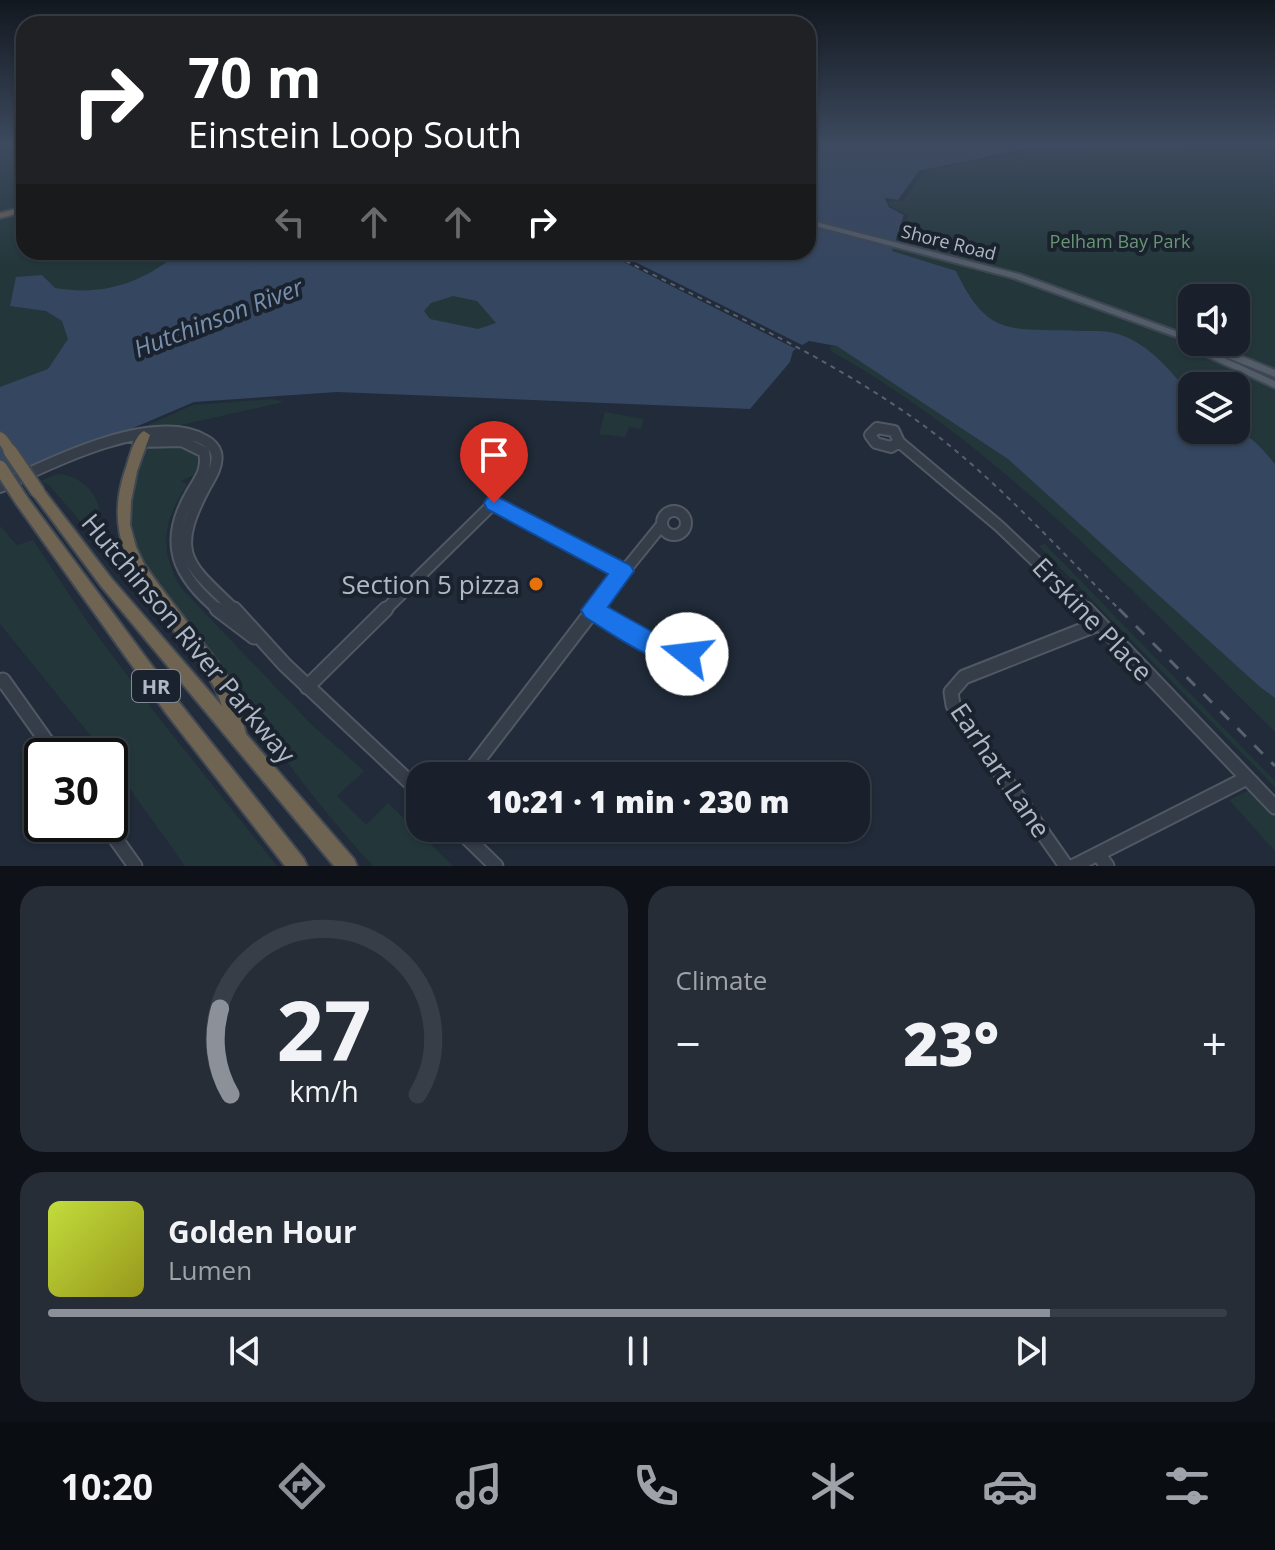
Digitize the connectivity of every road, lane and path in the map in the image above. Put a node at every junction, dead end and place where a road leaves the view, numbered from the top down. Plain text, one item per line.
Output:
1 (816, 224) edge
2 (1079, 299) junction
3 (1178, 334) edge
4 (1234, 356) edge
5 (1275, 372) edge
6 (1275, 385) edge
7 (0, 436) edge
8 (143, 438) junction
9 (899, 442) dead end
10 (0, 467) edge
11 (0, 490) edge
12 (15, 490) junction
13 (661, 526) dead end
14 (623, 571) junction
15 (593, 610) junction
16 (1098, 624) junction
17 (666, 652) dead end
18 (0, 682) edge
19 (307, 687) junction
20 (44, 738) edge
21 (241, 743) junction
22 (477, 762) edge
23 (1247, 778) junction
24 (406, 779) edge
25 (1275, 807) edge
26 (118, 842) edge
27 (471, 842) edge
28 (1102, 860) edge
29 (135, 866) edge
30 (297, 866) edge
31 (347, 866) edge
32 (496, 866) edge
33 (1066, 866) edge
34 (1074, 866) edge

1 - 2 main road, Shore Road
2 - 3 main road, Shore Road
2 - 6 main road, Shore Road
4 - 5 main road, Shore Road
7 - 21 highway, Hutchinson River Parkway / HR, bridge
8 - 12 street
8 - 19 street
8 - 21 highway
9 - 16 street, Erskine Place
10 - 12 highway, Hutchinson River Parkway / HR, bridge
11 - 12 street
12 - 30 highway, Hutchinson River Parkway / HR
13 - 14 street
14 - 15 street
14 - 19 street
15 - 17 street
15 - 22 street
16 - 23 street, Erskine Place
16 - 33 street, Earhart Lane
18 - 20 street
19 - 24 street
21 - 31 highway, Hutchinson River Parkway / HR
23 - 25 street, Erskine Place
23 - 28 street
26 - 29 street
27 - 32 street
28 - 34 street

